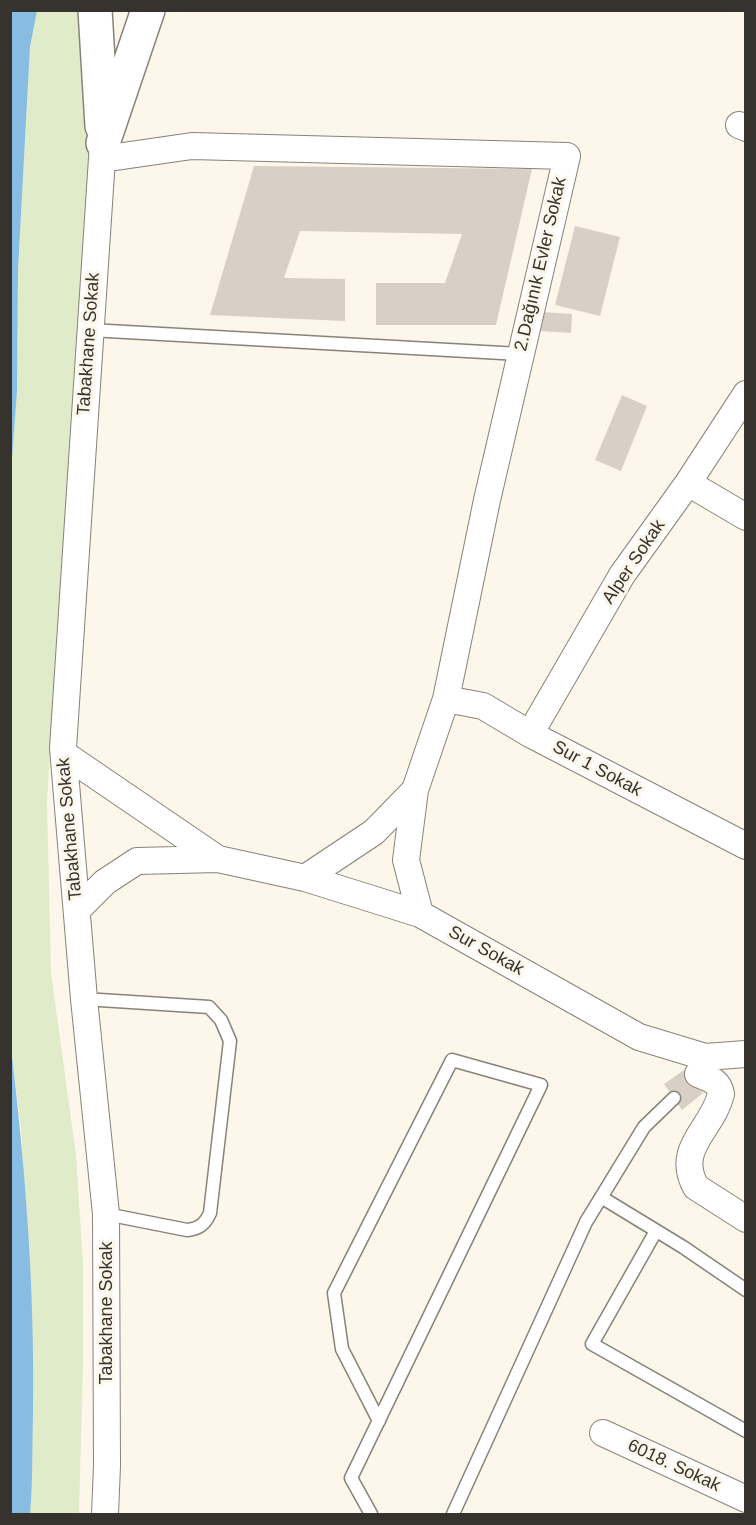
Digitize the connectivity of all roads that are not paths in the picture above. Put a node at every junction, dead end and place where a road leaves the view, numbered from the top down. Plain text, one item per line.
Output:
1 (95, 10) edge
2 (148, 10) edge
3 (103, 151) junction
4 (90, 330) junction
5 (520, 354) junction
6 (746, 394) edge
7 (688, 483) junction
8 (746, 517) edge
9 (446, 699) junction
10 (530, 734) junction
11 (64, 754) junction
12 (415, 790) junction
13 (746, 846) edge
14 (218, 859) junction
15 (305, 878) junction
16 (77, 910) junction
17 (420, 914) junction
18 (84, 999) junction
19 (746, 1054) edge
20 (700, 1071) junction
21 (674, 1098) dead end
22 (601, 1197) junction
23 (106, 1214) junction
24 (746, 1219) edge
25 (656, 1231) junction
26 (746, 1290) edge
27 (378, 1421) junction
28 (746, 1431) edge
29 (603, 1433) dead end
30 (746, 1499) edge
31 (105, 1515) edge
32 (371, 1515) edge
33 (453, 1515) edge

1 - 3 street
2 - 3 street
3 - 4 street, Tabakhane Sokak
3 - 5 street, 2.Dağınık Evler Sokak
4 - 5 lane
4 - 11 street, Tabakhane Sokak
5 - 9 street, 2.Dağınık Evler Sokak
6 - 7 street, Alper Sokak
7 - 8 street
7 - 10 street, Alper Sokak
9 - 10 street, Sur 1 Sokak
9 - 12 street, 2.Dağınık Evler Sokak
10 - 13 street, Sur 1 Sokak
11 - 14 street, Sur Sokak
11 - 16 street, Tabakhane Sokak
12 - 15 street, 2.Dağınık Evler Sokak
12 - 17 street, 2.Dağınık Evler Sokak
14 - 15 street, Sur Sokak
14 - 16 street, Sur Sokak
15 - 17 street, Sur Sokak
16 - 18 street, Tabakhane Sokak
17 - 20 street, Sur Sokak
18 - 23 street, Tabakhane Sokak
18 - 23 lane
19 - 20 street, Sur Sokak
20 - 24 street
21 - 22 lane
22 - 25 lane
22 - 33 lane
23 - 31 street, Tabakhane Sokak
25 - 26 lane
25 - 28 lane
27 - 27 lane
27 - 32 lane
29 - 30 street, 6018. Sokak

